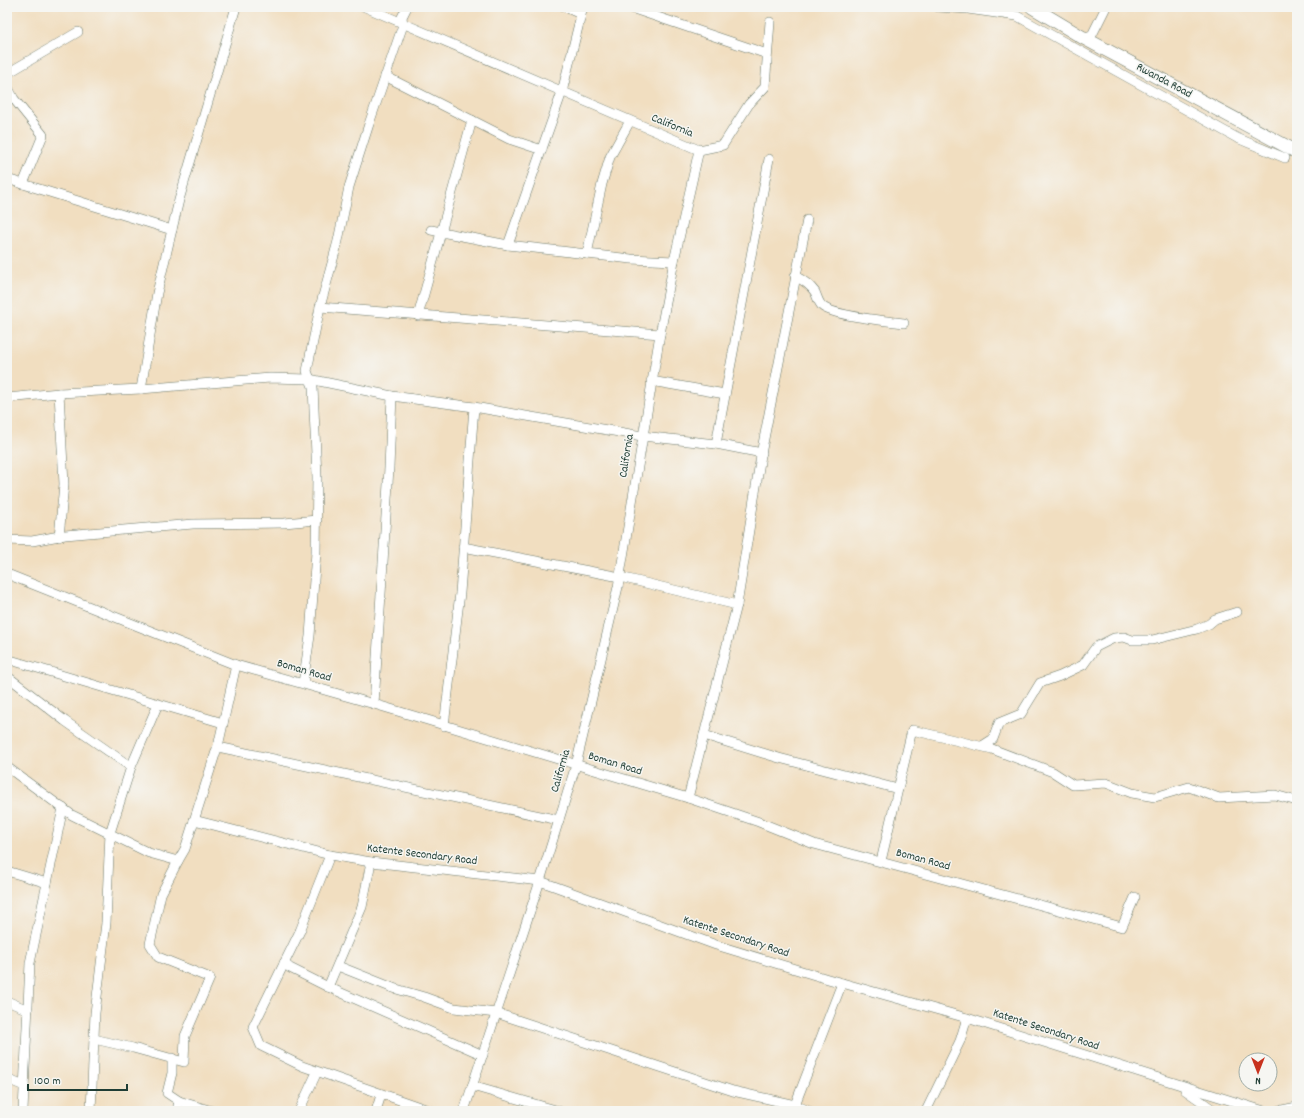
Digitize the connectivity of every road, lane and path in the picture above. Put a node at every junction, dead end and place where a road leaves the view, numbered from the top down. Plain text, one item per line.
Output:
1 (236, 7) edge
2 (365, 7) edge
3 (407, 7) edge
4 (565, 7) edge
5 (628, 7) edge
6 (938, 7) edge
7 (1032, 7) edge
8 (1106, 7) edge
9 (582, 10) edge
10 (770, 22) dead end
11 (403, 25) junction
12 (78, 32) dead end
13 (1089, 41) junction
14 (767, 54) junction
15 (7, 76) edge
16 (385, 76) junction
17 (7, 86) edge
18 (562, 92) junction
19 (472, 120) junction
20 (630, 121) junction
21 (542, 150) junction
22 (699, 150) junction
23 (1297, 152) edge
24 (1285, 158) dead end
25 (769, 159) dead end
26 (7, 179) edge
27 (23, 184) junction
28 (807, 220) dead end
29 (172, 230) junction
30 (431, 230) dead end
31 (442, 232) junction
32 (508, 245) junction
33 (587, 254) junction
34 (674, 261) junction
35 (796, 276) junction
36 (320, 307) junction
37 (418, 316) junction
38 (904, 323) dead end
39 (660, 334) junction
40 (309, 379) junction
41 (651, 381) junction
42 (141, 389) junction
43 (59, 393) junction
44 (725, 394) junction
45 (392, 396) junction
46 (7, 398) edge
47 (474, 407) junction
48 (642, 436) junction
49 (716, 444) junction
50 (762, 453) junction
51 (317, 520) junction
52 (59, 537) junction
53 (7, 540) edge
54 (463, 547) junction
55 (7, 574) edge
56 (620, 577) junction
57 (738, 605) junction
58 (1237, 612) dead end
59 (7, 659) edge
60 (236, 665) junction
61 (7, 676) edge
62 (303, 683) junction
63 (158, 704) junction
64 (374, 704) junction
65 (223, 723) junction
66 (444, 726) junction
67 (704, 735) junction
68 (982, 746) junction
69 (218, 747) junction
70 (576, 765) junction
71 (7, 767) edge
72 (131, 768) junction
73 (898, 789) junction
74 (688, 798) junction
75 (1297, 802) edge
76 (63, 808) junction
77 (194, 820) junction
78 (559, 820) junction
79 (110, 833) junction
80 (330, 855) junction
81 (178, 861) junction
82 (880, 861) junction
83 (371, 862) junction
84 (7, 871) edge
85 (540, 881) junction
86 (47, 883) junction
87 (1135, 897) dead end
88 (284, 964) junction
89 (338, 966) junction
90 (842, 983) junction
91 (328, 987) junction
92 (7, 1001) edge
93 (28, 1010) junction
94 (496, 1013) junction
95 (968, 1018) junction
96 (94, 1039) junction
97 (483, 1056) junction
98 (172, 1058) junction
99 (317, 1072) junction
100 (7, 1079) edge
101 (1177, 1085) junction
102 (24, 1086) junction
103 (472, 1086) junction
104 (381, 1095) junction
105 (179, 1101) junction
106 (1297, 1107) edge
107 (794, 1108) edge
108 (23, 1111) edge
109 (91, 1111) edge
110 (177, 1111) edge
111 (212, 1111) edge
112 (299, 1111) edge
113 (376, 1111) edge
114 (431, 1111) edge
115 (464, 1111) edge
116 (559, 1111) edge
117 (810, 1111) edge
118 (926, 1111) edge
119 (1214, 1111) edge
120 (1264, 1111) edge
121 (1277, 1111) edge

1 - 29 street
2 - 11 street, California
3 - 11 street
4 - 9 street
5 - 14 street
6 - 24 street
7 - 13 highway, Rwanda Road
8 - 13 street
9 - 18 street
10 - 14 street
11 - 16 street
11 - 18 street, California
12 - 15 street
13 - 23 highway, Rwanda Road
14 - 22 street
16 - 19 street
16 - 36 street
17 - 27 street
18 - 20 street, California
18 - 21 street
19 - 21 street
19 - 31 street
20 - 22 street, California
20 - 33 street
21 - 32 street
22 - 34 street, California
25 - 44 street
26 - 27 street
27 - 29 street
28 - 35 street
29 - 42 street
30 - 31 street
31 - 32 street
31 - 37 street
32 - 33 street
33 - 34 street
34 - 39 street, California
35 - 38 street
35 - 50 street
36 - 37 street
36 - 40 street
37 - 39 street
39 - 41 street, California
40 - 42 street
40 - 45 street
40 - 51 street
41 - 44 street
41 - 48 street, California
42 - 43 street
43 - 46 street
43 - 52 street
44 - 49 street
45 - 47 street
45 - 64 street
47 - 48 street
47 - 54 street
48 - 49 street
48 - 56 street, California
49 - 50 street
50 - 57 street
51 - 52 street
51 - 62 street
52 - 53 street
54 - 56 street
54 - 66 street
55 - 60 street, Boman Road
56 - 57 street
56 - 70 street, California
57 - 67 street
58 - 68 street
59 - 63 street
60 - 62 street, Boman Road
60 - 65 street
61 - 72 street
62 - 64 street, Boman Road
63 - 65 street
63 - 72 street
64 - 66 street, Boman Road
65 - 69 street
66 - 70 street, Boman Road
67 - 73 street
67 - 74 street
68 - 73 street
68 - 75 street
69 - 77 street
69 - 78 street
70 - 74 street, Boman Road
70 - 78 street, California
71 - 76 street
72 - 79 street
73 - 82 street
74 - 82 street, Boman Road
76 - 79 street
76 - 86 street
77 - 80 street, Katente Secondary Road
77 - 81 street
78 - 85 street, California
79 - 81 street
79 - 96 street
80 - 83 street, Katente Secondary Road
80 - 88 street
81 - 98 street
82 - 87 street, Boman Road
83 - 85 street, Katente Secondary Road
83 - 89 street
84 - 86 street
85 - 90 street, Katente Secondary Road
85 - 94 street, California
86 - 93 street
88 - 91 street
88 - 99 street
89 - 91 street
89 - 94 street
90 - 95 street, Katente Secondary Road
90 - 107 street
91 - 97 street
92 - 93 street
93 - 102 street
94 - 97 street, California
94 - 107 street
95 - 101 street, Katente Secondary Road
95 - 118 street
96 - 98 street
96 - 109 street
97 - 103 street, California
98 - 105 street
99 - 104 street
99 - 112 street
100 - 102 street
101 - 119 street
101 - 120 street, Katente Secondary Road
102 - 108 street
103 - 115 street, California
103 - 116 street
104 - 113 street
104 - 114 street
105 - 110 street
105 - 111 street
106 - 121 street
107 - 117 street

